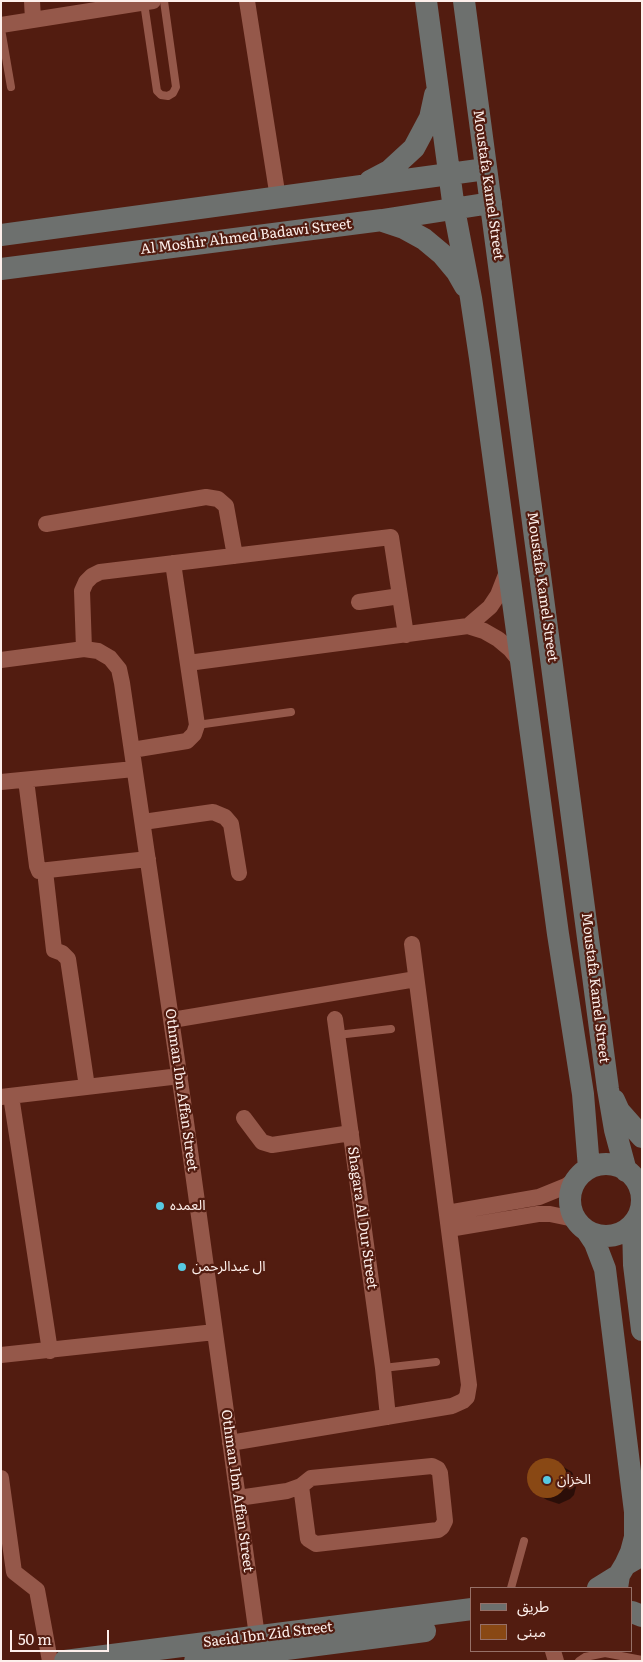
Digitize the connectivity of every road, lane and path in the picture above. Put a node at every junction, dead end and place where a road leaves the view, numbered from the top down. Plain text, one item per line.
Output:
1 (32, 1) edge
2 (164, 1) edge
3 (247, 1) edge
4 (426, 1) edge
5 (464, 1) edge
6 (148, 2) edge
7 (34, 20) junction
8 (1, 25) edge
9 (1, 29) edge
10 (437, 84) junction
11 (11, 88) dead end
12 (486, 169) junction
13 (449, 174) junction
14 (359, 187) junction
15 (278, 198) junction
16 (491, 203) junction
17 (454, 209) junction
18 (382, 220) junction
19 (1, 235) edge
20 (1, 269) edge
21 (470, 298) junction
22 (46, 524) dead end
23 (235, 556) junction
24 (173, 563) junction
25 (508, 568) junction
26 (400, 596) junction
27 (359, 602) dead end
28 (468, 626) junction
29 (406, 634) junction
30 (84, 650) junction
31 (1, 660) edge
32 (188, 663) junction
33 (522, 664) junction
34 (291, 712) dead end
35 (198, 725) junction
36 (132, 750) junction
37 (134, 769) junction
38 (26, 780) junction
39 (1, 782) edge
40 (143, 822) junction
41 (148, 859) junction
42 (45, 871) junction
43 (239, 873) dead end
44 (412, 944) dead end
45 (416, 979) junction
46 (172, 1020) junction
47 (336, 1027) joint
48 (391, 1029) dead end
49 (180, 1076) junction
50 (87, 1087) junction
51 (6, 1097) edge
52 (610, 1099) junction
53 (585, 1113) junction
54 (244, 1118) dead end
55 (350, 1133) junction
56 (642, 1137) edge
57 (584, 1173) junction
58 (633, 1174) edge
59 (637, 1219) edge
60 (448, 1221) junction
61 (580, 1225) junction
62 (637, 1264) edge
63 (606, 1279) junction
64 (642, 1330) edge
65 (215, 1332) junction
66 (50, 1350) junction
67 (1, 1355) edge
68 (436, 1362) dead end
69 (383, 1368) junction
70 (388, 1417) junction
71 (230, 1444) junction
72 (1, 1478) edge
73 (301, 1486) junction
74 (238, 1498) junction
75 (4, 1522) edge
76 (639, 1522) edge
77 (524, 1540) dead end
78 (626, 1571) edge
79 (511, 1587) edge
80 (600, 1587) edge
81 (470, 1609) edge
82 (470, 1624) edge
83 (257, 1636) junction
84 (642, 1660) edge
85 (50, 1661) edge
86 (65, 1661) edge
87 (195, 1661) edge
88 (579, 1661) edge

1 - 7 street
2 - 6 lane
3 - 15 street
4 - 10 street, Moustafa Kamel Street
5 - 12 street, Moustafa Kamel Street
6 - 7 street
7 - 8 street
9 - 11 lane
10 - 13 street, Moustafa Kamel Street
10 - 14 street
12 - 13 street
12 - 16 street, Moustafa Kamel Street
13 - 14 street
13 - 17 street, Moustafa Kamel Street
14 - 15 street
15 - 19 street
16 - 17 street, Al Moshir Ahmed Badawi Street
16 - 52 street, Moustafa Kamel Street
17 - 18 street, Al Moshir Ahmed Badawi Street
17 - 21 street, Moustafa Kamel Street
18 - 20 street, Al Moshir Ahmed Badawi Street
18 - 21 street
21 - 25 street, Moustafa Kamel Street
22 - 23 street
23 - 24 street
23 - 26 street
24 - 30 street
24 - 32 street
25 - 28 street
25 - 33 street, Moustafa Kamel Street
26 - 27 street
26 - 29 street
28 - 29 street
28 - 33 street
29 - 32 street
30 - 31 street, Othman Ibn Affan Street
30 - 36 street, Othman Ibn Affan Street
32 - 35 street
33 - 53 street, Moustafa Kamel Street
34 - 35 lane
35 - 36 street
36 - 37 street, Othman Ibn Affan Street
37 - 38 street
37 - 40 street, Othman Ibn Affan Street
38 - 39 street
38 - 42 street
40 - 41 street, Othman Ibn Affan Street
40 - 43 street
41 - 42 street
41 - 46 street, Othman Ibn Affan Street
42 - 50 street
44 - 45 street
45 - 46 street
45 - 60 street
46 - 49 street, Othman Ibn Affan Street
47 - 48 lane
47 - 55 street, Shagara Al Dur Street
49 - 50 street
49 - 65 street, Othman Ibn Affan Street
50 - 51 street
51 - 66 street
52 - 53 street
52 - 56 street
52 - 58 street, Moustafa Kamel Street
53 - 57 street, Moustafa Kamel Street
54 - 55 street
55 - 69 street, Shagara Al Dur Street
57 - 58 street
57 - 60 street
57 - 61 street
58 - 59 street
59 - 61 street
59 - 62 street
60 - 61 street
60 - 70 street
61 - 63 street
62 - 63 street
62 - 64 street
63 - 76 street
65 - 66 street
65 - 71 street, Othman Ibn Affan Street
66 - 67 street
68 - 69 lane
69 - 70 street, Shagara Al Dur Street
70 - 71 street
71 - 74 street, Othman Ibn Affan Street
72 - 75 street
73 - 73 street
73 - 74 street
74 - 83 street, Othman Ibn Affan Street
75 - 85 street
76 - 78 street
77 - 79 lane
78 - 80 street
81 - 83 street, Saeid Ibn Zid Street
82 - 87 street, Saeid Ibn Zid Street
83 - 86 street, Saeid Ibn Zid Street
84 - 88 lane

